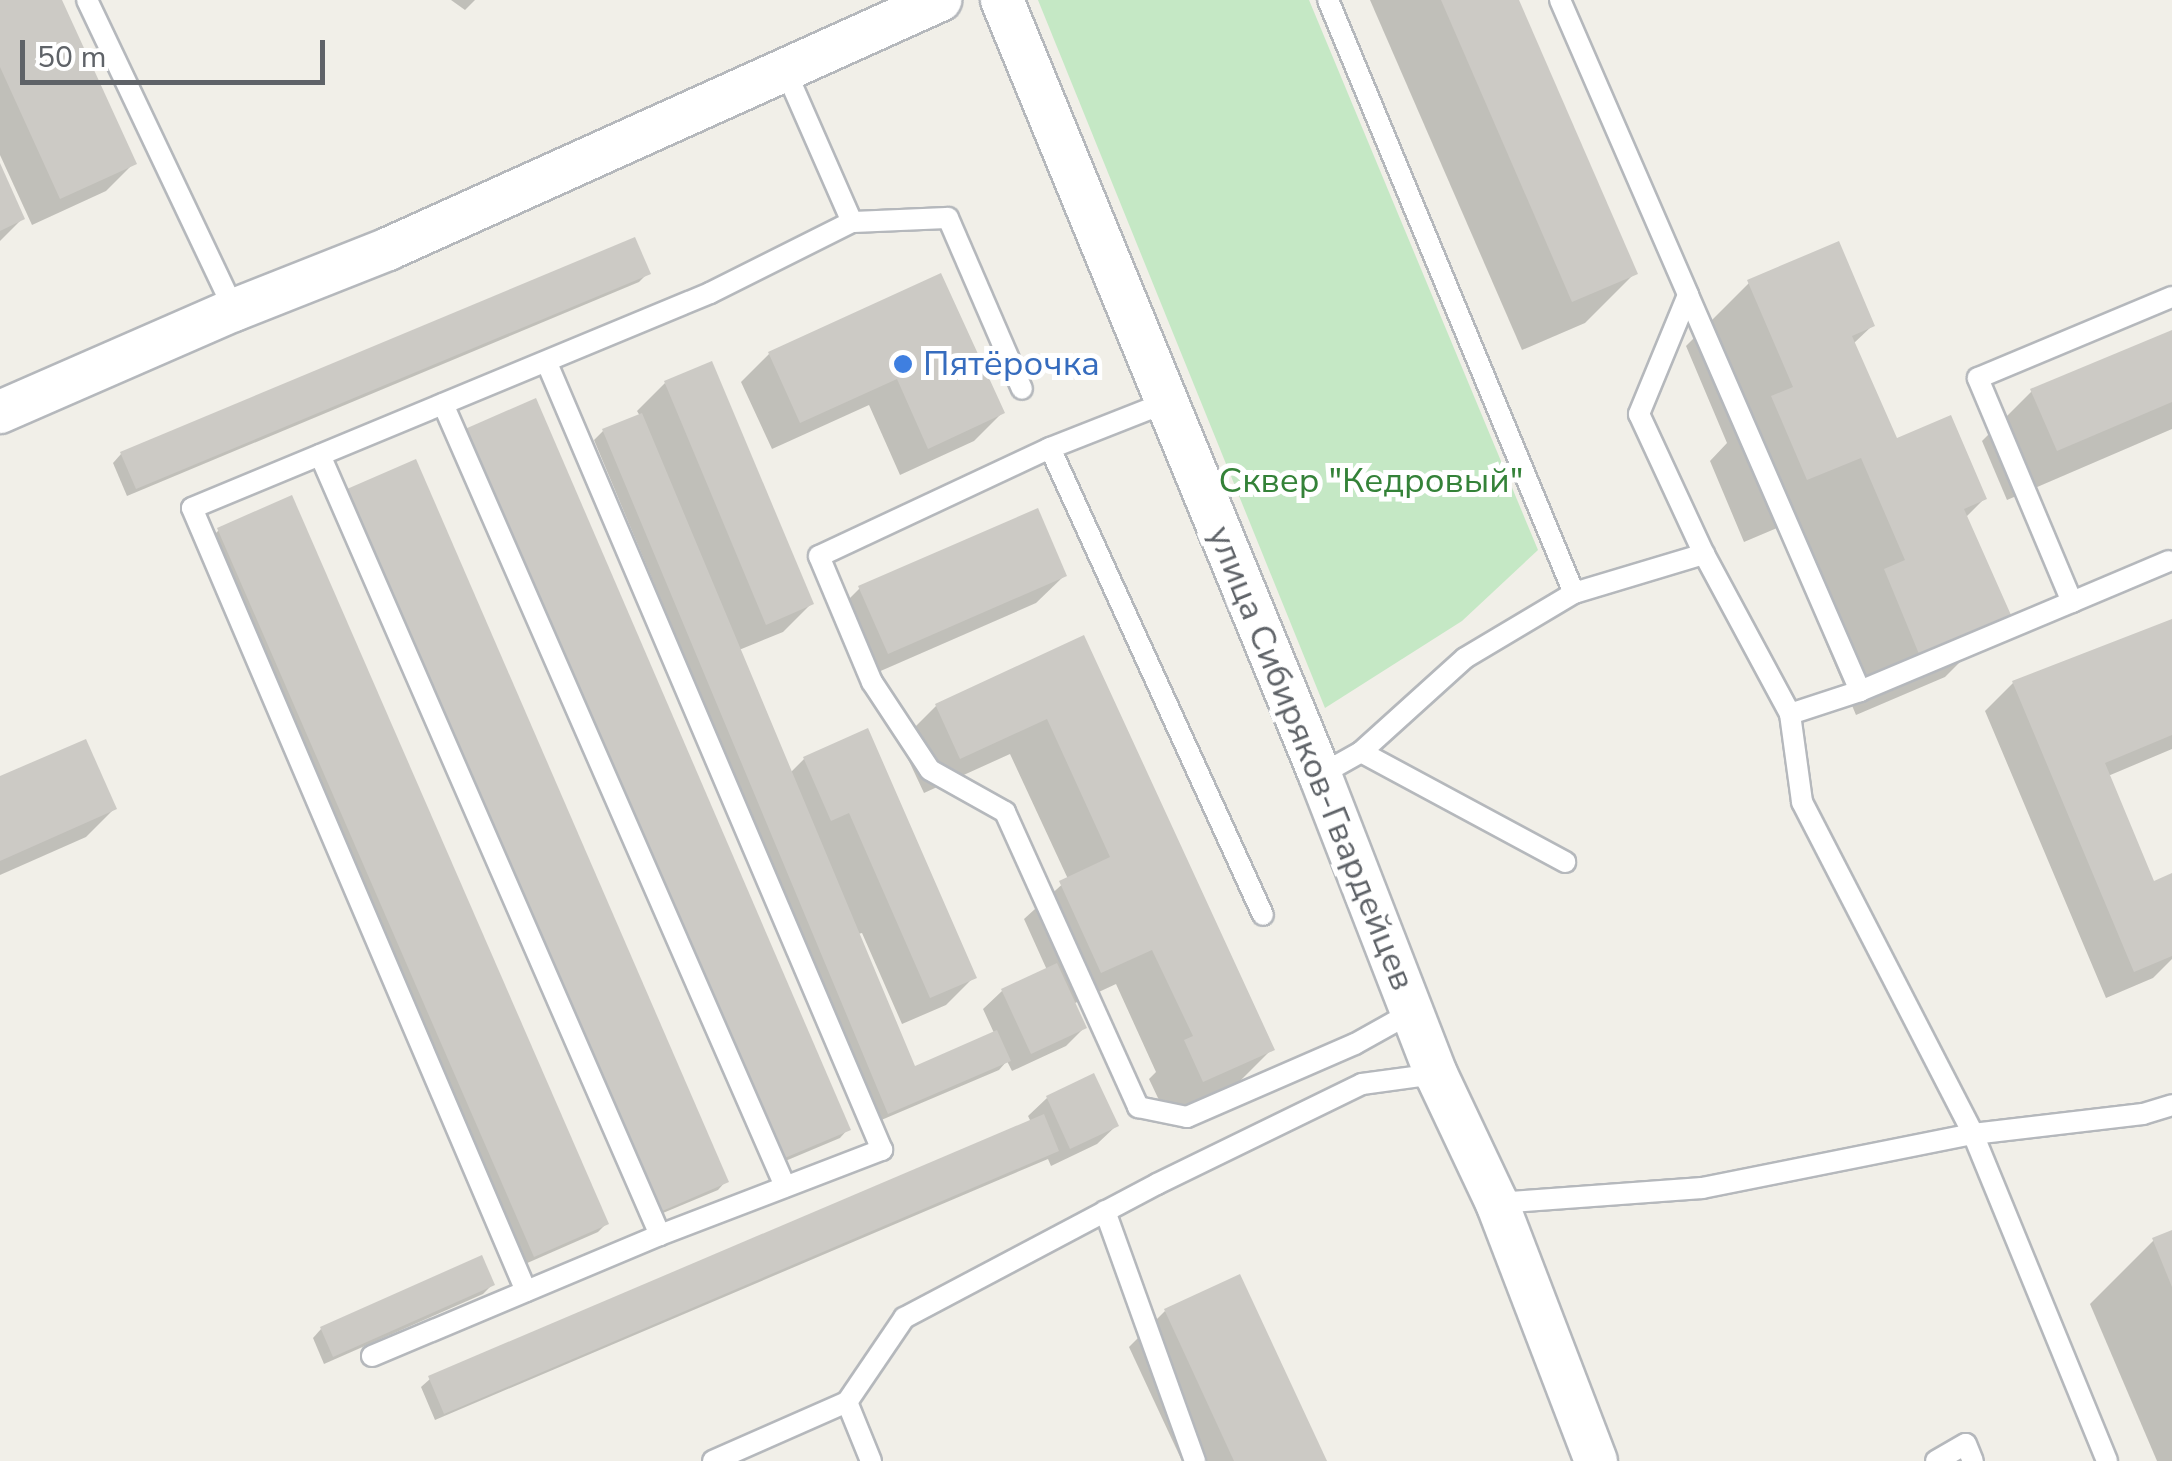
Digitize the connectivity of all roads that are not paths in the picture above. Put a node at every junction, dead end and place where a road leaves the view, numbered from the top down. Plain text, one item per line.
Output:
1 (87, 0) edge
2 (940, 0) edge
3 (1002, 0) edge
4 (1328, 0) edge
5 (1560, 0) edge
6 (784, 67) junction
7 (852, 222) junction
8 (1688, 295) junction
9 (2172, 297) edge
10 (234, 310) junction
11 (546, 363) junction
12 (1022, 389) dead end
13 (1167, 402) junction
14 (443, 404) junction
15 (0, 412) edge
16 (1050, 448) junction
17 (320, 455) junction
18 (1704, 554) junction
19 (2169, 561) dead end
20 (1574, 593) junction
21 (2072, 602) junction
22 (1860, 690) junction
23 (1790, 714) junction
24 (1361, 752) junction
25 (1320, 775) junction
26 (1565, 862) dead end
27 (1263, 916) dead end
28 (1414, 1012) junction
29 (1436, 1074) junction
30 (2172, 1105) edge
31 (1973, 1134) junction
32 (785, 1186) junction
33 (1496, 1203) junction
34 (1105, 1212) junction
35 (660, 1235) junction
36 (526, 1290) junction
37 (372, 1356) dead end
38 (847, 1402) junction
39 (713, 1461) edge
40 (871, 1461) edge
41 (1195, 1461) edge
42 (1596, 1461) edge
43 (1936, 1461) edge
44 (1973, 1461) edge
45 (2107, 1461) edge

1 - 10 lane
2 - 6 street
3 - 13 street, улица Сибиряков-Гвардейцев
4 - 20 lane
5 - 8 lane
6 - 7 lane
6 - 10 street
7 - 11 lane
7 - 12 lane
8 - 18 lane
8 - 22 lane
9 - 21 lane
10 - 15 street
11 - 14 lane
11 - 32 lane
13 - 16 lane
13 - 25 street, улица Сибиряков-Гвардейцев
14 - 17 lane
14 - 32 lane
16 - 27 lane
16 - 28 lane
17 - 35 lane
17 - 36 lane
18 - 20 lane
18 - 23 lane
19 - 21 lane
20 - 24 lane
21 - 22 lane
22 - 23 lane
23 - 31 lane
24 - 25 lane
24 - 26 lane
25 - 28 street, улица Сибиряков-Гвардейцев
28 - 29 street, улица Сибиряков-Гвардейцев
29 - 33 street, улица Сибиряков-Гвардейцев
29 - 34 lane
30 - 31 lane
31 - 33 lane
31 - 45 lane
32 - 35 lane
33 - 42 street, улица Сибиряков-Гвардейцев
34 - 38 lane
34 - 41 lane
35 - 36 lane
36 - 37 lane
38 - 39 lane
38 - 40 lane
43 - 44 lane

